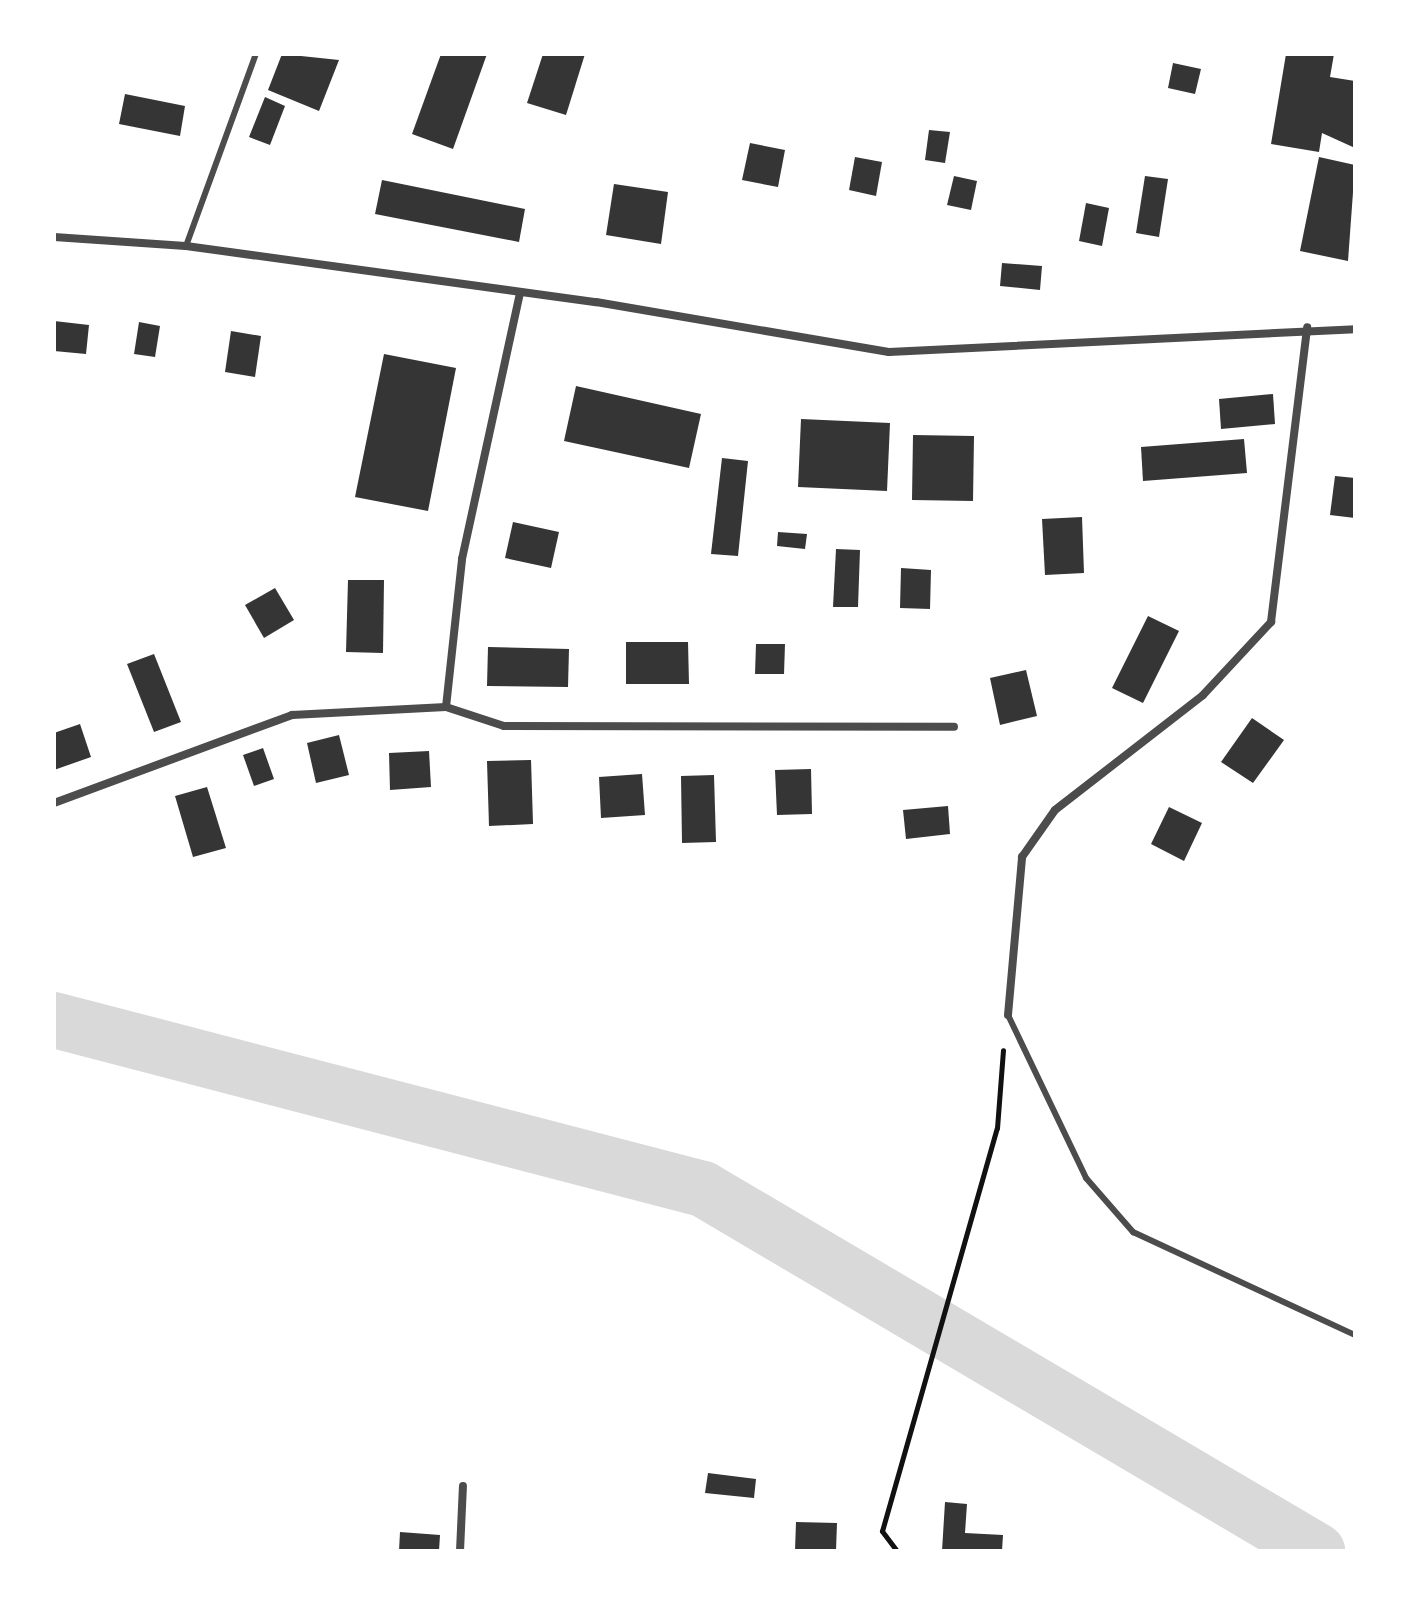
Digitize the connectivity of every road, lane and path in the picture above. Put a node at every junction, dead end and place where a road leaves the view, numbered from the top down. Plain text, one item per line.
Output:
1 (256, 54) edge
2 (54, 237) edge
3 (186, 246) junction
4 (520, 292) junction
5 (1307, 327) junction
6 (1355, 329) edge
7 (446, 707) junction
8 (954, 727) dead end
9 (54, 803) edge
10 (1008, 1015) junction
11 (1355, 1335) edge
12 (463, 1486) dead end
13 (460, 1551) edge
14 (897, 1551) edge

1 - 3 lane
2 - 3 street
3 - 4 street
4 - 5 street
4 - 7 street
5 - 6 street
5 - 10 street
7 - 8 street
7 - 9 street
10 - 11 lane
10 - 14 path
12 - 13 street

